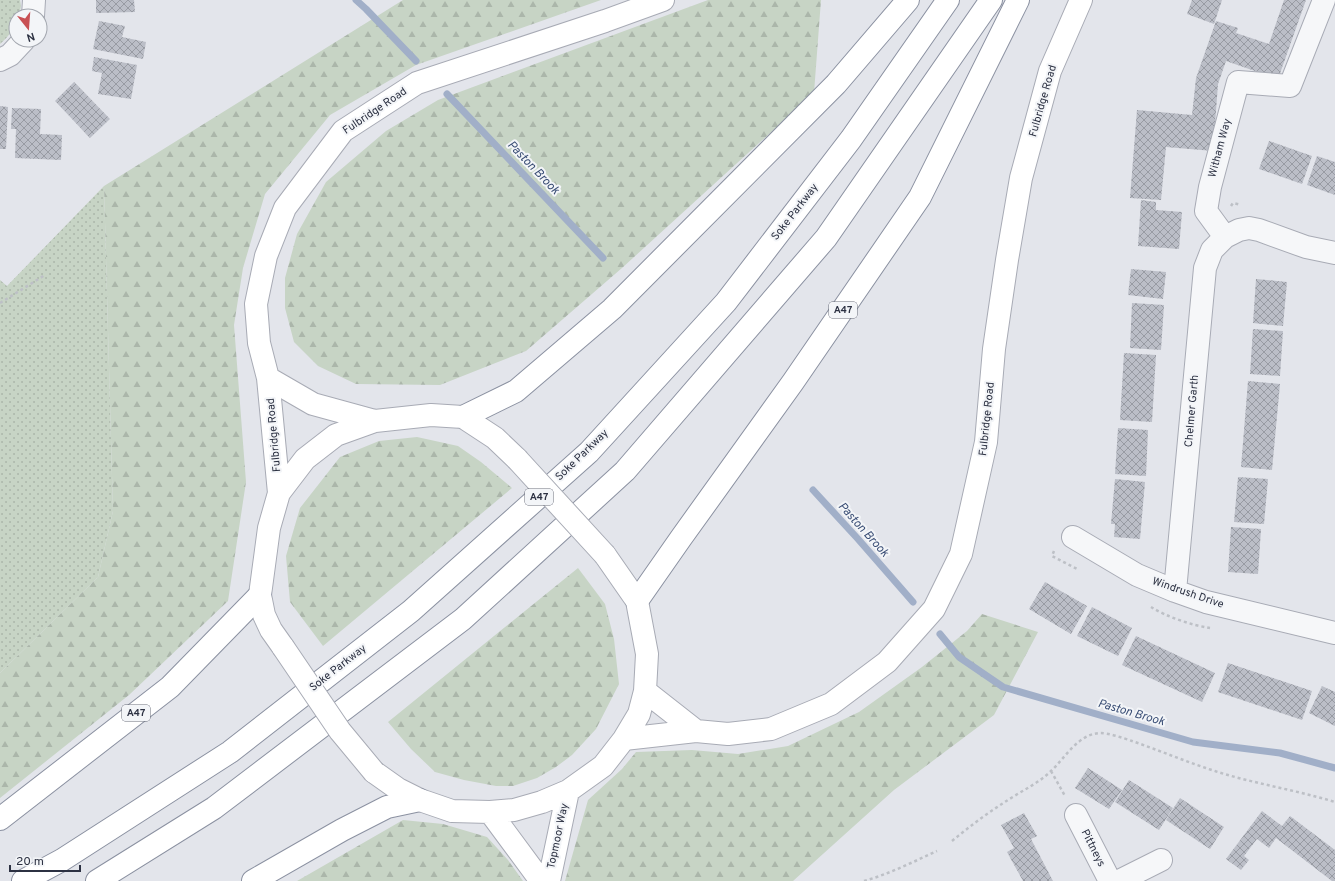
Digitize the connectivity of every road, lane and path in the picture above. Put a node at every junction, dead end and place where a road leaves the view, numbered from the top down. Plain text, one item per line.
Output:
1 (663, 0) edge
2 (908, 0) edge
3 (948, 0) edge
4 (991, 0) edge
5 (1018, 0) edge
6 (1082, 0) edge
7 (1324, 0) edge
8 (17, 48) edge
9 (0, 60) edge
10 (1226, 237) junction
11 (1335, 253) edge
12 (45, 274) dead end
13 (0, 303) edge
14 (268, 378) junction
15 (463, 417) junction
16 (375, 421) junction
17 (279, 493) junction
18 (1073, 537) dead end
19 (1175, 591) junction
20 (260, 595) junction
21 (637, 601) junction
22 (1335, 634) edge
23 (645, 691) junction
24 (696, 731) junction
25 (624, 739) junction
26 (1051, 771) junction
27 (568, 791) junction
28 (420, 800) junction
29 (1335, 802) edge
30 (490, 812) junction
31 (1076, 815) joint
32 (0, 819) edge
33 (952, 841) dead end
34 (936, 851) dead end
35 (1161, 860) dead end
36 (23, 881) edge
37 (97, 881) edge
38 (253, 881) edge
39 (541, 881) edge
40 (549, 881) edge
41 (864, 881) edge
42 (1110, 881) edge
43 (1118, 881) edge

1 - 14 main road, Fulbridge Road
2 - 15 main road
3 - 36 main road, Soke Parkway / A47
4 - 37 main road
5 - 21 main road, A47
6 - 24 main road, Fulbridge Road
7 - 10 street, Witham Way
8 - 9 street
10 - 11 street
10 - 19 street, Chelmer Garth
12 - 13 path
14 - 16 main road, Fulbridge Road
14 - 17 main road, Fulbridge Road
15 - 16 main road
15 - 21 main road, bridge
16 - 17 main road
17 - 20 main road
18 - 19 street, Windrush Drive
19 - 22 street, Windrush Drive
20 - 28 main road, bridge
20 - 32 main road, A47
21 - 23 main road
23 - 24 main road
23 - 25 main road
24 - 25 main road, Fulbridge Road
25 - 27 main road
26 - 29 path
26 - 31 path
26 - 33 path
27 - 30 main road
27 - 40 main road, Topmoor Way
28 - 30 main road
28 - 38 main road
30 - 39 main road, Topmoor Way
31 - 42 street, Pittneys
34 - 41 path
35 - 43 street

